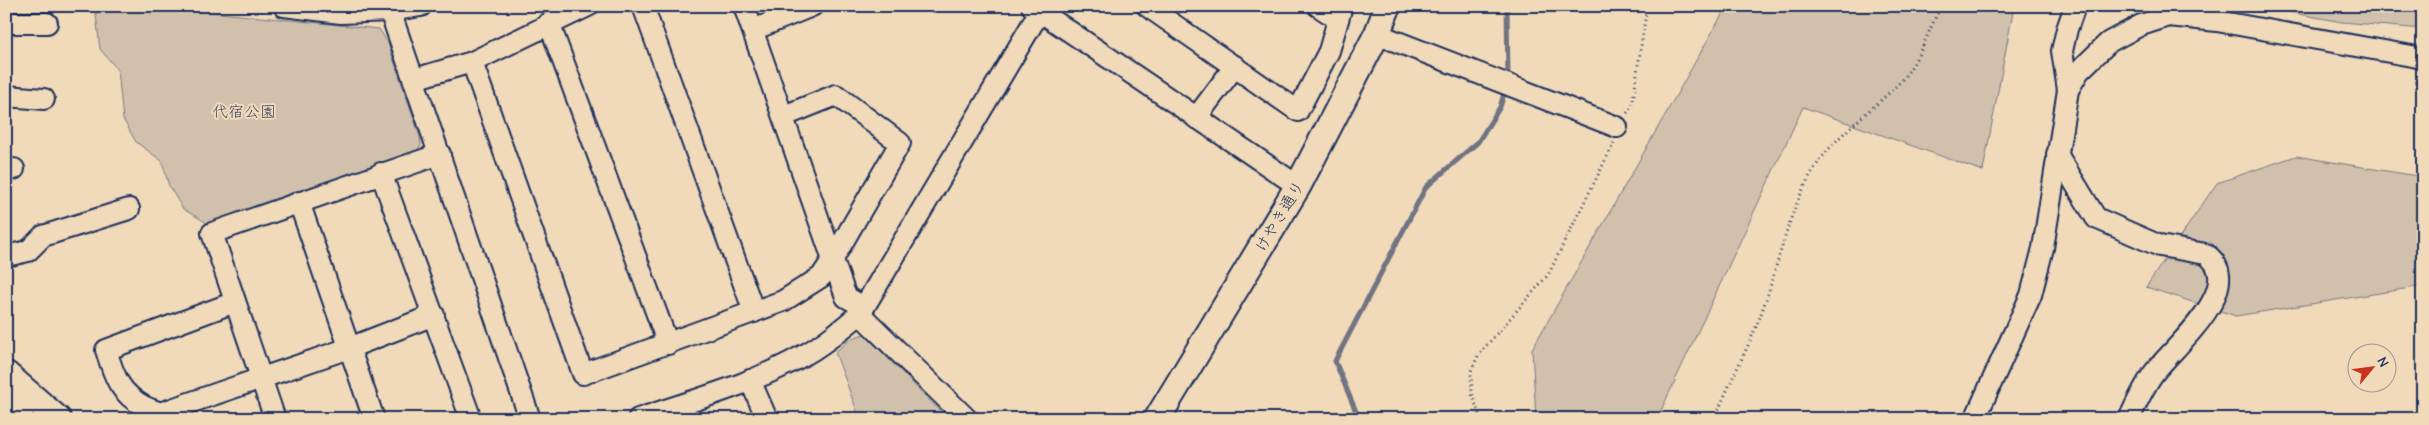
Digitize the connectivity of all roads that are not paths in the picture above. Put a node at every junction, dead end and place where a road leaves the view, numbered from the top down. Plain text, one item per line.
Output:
1 (284, 6) edge
2 (420, 6) edge
3 (588, 6) edge
4 (643, 6) edge
5 (744, 6) edge
6 (812, 6) edge
7 (1147, 6) edge
8 (1318, 6) edge
9 (1388, 6) edge
10 (2076, 6) edge
11 (1038, 8) edge
12 (390, 11) junction
13 (1340, 13) edge
14 (6, 23) edge
15 (47, 23) dead end
16 (549, 23) junction
17 (753, 30) junction
18 (1377, 34) junction
19 (2423, 58) edge
20 (472, 62) junction
21 (1235, 66) junction
22 (414, 79) junction
23 (2068, 90) junction
24 (6, 96) edge
25 (44, 99) dead end
26 (784, 116) junction
27 (1196, 118) junction
28 (1616, 127) road end
29 (440, 154) junction
30 (2057, 154) junction
31 (381, 173) junction
32 (1298, 186) junction
33 (299, 202) junction
34 (129, 208) dead end
35 (6, 256) edge
36 (833, 259) junction
37 (235, 302) junction
38 (862, 310) junction
39 (754, 312) junction
40 (434, 315) junction
41 (668, 344) junction
42 (349, 348) junction
43 (6, 374) edge
44 (260, 378) junction
45 (750, 380) junction
46 (6, 406) edge
47 (166, 416) edge
48 (21, 419) edge
49 (58, 419) edge
50 (275, 419) edge
51 (374, 419) edge
52 (471, 419) edge
53 (530, 419) edge
54 (638, 419) edge
55 (767, 419) edge
56 (967, 419) edge
57 (1158, 419) edge
58 (1975, 419) edge
59 (2129, 419) edge

1 - 12 street
2 - 12 street
3 - 16 street
4 - 39 street
5 - 17 street
6 - 17 street
7 - 21 street
8 - 13 street
9 - 18 street, けやき通り
10 - 23 street
11 - 27 street
11 - 38 street
12 - 22 street
13 - 21 street
14 - 15 street
16 - 20 street
16 - 41 street
17 - 26 street
18 - 28 street
18 - 32 street, けやき通り
19 - 23 street
20 - 22 street
20 - 41 street
21 - 27 street
22 - 29 street
23 - 30 street
24 - 25 street
26 - 36 street
26 - 36 street
27 - 32 street
29 - 31 street
29 - 53 street
30 - 58 street
30 - 59 street
31 - 33 street
31 - 40 street
32 - 57 street, けやき通り
33 - 37 street
33 - 42 street
34 - 35 street
36 - 38 street
36 - 39 street
37 - 44 street
37 - 47 street
38 - 45 street
38 - 56 street
39 - 41 street
40 - 42 street
40 - 52 street
42 - 44 street
42 - 51 street
43 - 49 street
44 - 47 street
44 - 50 street
45 - 54 street
45 - 55 street
46 - 48 street

